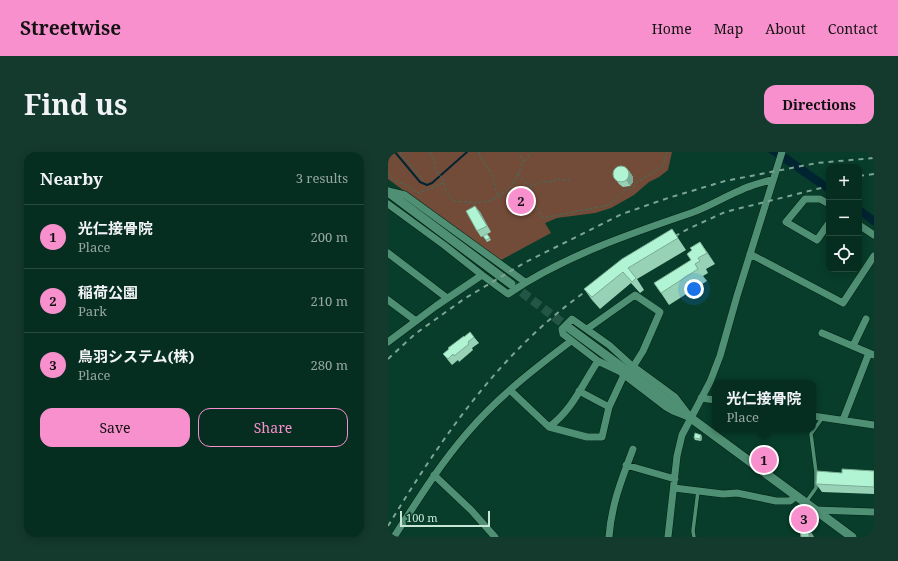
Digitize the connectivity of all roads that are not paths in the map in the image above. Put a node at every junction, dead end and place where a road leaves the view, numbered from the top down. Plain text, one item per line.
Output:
1 (782, 152) edge
2 (773, 179) junction
3 (388, 191) edge
4 (826, 202) edge
5 (388, 204) edge
6 (826, 227) edge
7 (862, 227) edge
8 (874, 235) edge
9 (388, 252) edge
10 (750, 254) junction
11 (874, 256) edge
12 (482, 275) junction
13 (525, 282) junction
14 (511, 284) tunnel mouth
15 (447, 298) junction
16 (388, 300) edge
17 (866, 318) dead end
18 (416, 321) junction
19 (570, 328) tunnel mouth
20 (587, 329) junction
21 (822, 332) dead end
22 (571, 341) junction
23 (388, 342) edge
24 (853, 346) junction
25 (872, 354) edge
26 (598, 361) junction
27 (633, 367) junction
28 (624, 376) junction
29 (510, 390) junction
30 (579, 391) junction
31 (702, 398) junction
32 (712, 400) edge
33 (609, 407) junction
34 (816, 416) edge
35 (823, 417) junction
36 (691, 418) junction
37 (843, 420) junction
38 (874, 425) edge
39 (549, 427) junction
40 (816, 427) edge
41 (812, 432) edge
42 (633, 449) dead end
43 (626, 466) junction
44 (434, 475) junction
45 (675, 479) junction
46 (674, 488) junction
47 (698, 491) junction
48 (796, 496) junction
49 (806, 503) junction
50 (815, 510) junction
51 (874, 512) edge
52 (394, 537) edge
53 (495, 537) edge
54 (609, 537) edge
55 (668, 537) edge
56 (694, 537) edge
57 (852, 537) edge

1 - 2 street
2 - 10 street
2 - 13 street
3 - 13 street
3 - 14 street
4 - 6 street
5 - 12 street
7 - 8 street
9 - 15 street
10 - 11 street
10 - 31 street
12 - 13 street
12 - 15 street
15 - 18 street
16 - 18 street
17 - 24 street
18 - 23 street
19 - 36 street
20 - 22 street
20 - 27 street
20 - 27 street
21 - 24 street
22 - 26 street
22 - 29 street
24 - 25 street
25 - 37 street
26 - 28 street
26 - 30 street
27 - 36 street
28 - 33 street
28 - 36 street
29 - 39 street
29 - 44 street
30 - 33 street
30 - 39 street
31 - 32 street
31 - 36 street
33 - 39 street
34 - 35 street
35 - 37 street
35 - 40 lane
36 - 45 street
36 - 48 street
37 - 38 street
41 - 49 lane
42 - 43 street
43 - 45 street
43 - 54 street
44 - 52 street
44 - 53 street
45 - 46 street
46 - 47 street
46 - 55 street
47 - 48 street
47 - 56 lane
48 - 49 street
49 - 50 street
50 - 51 street
50 - 57 street

